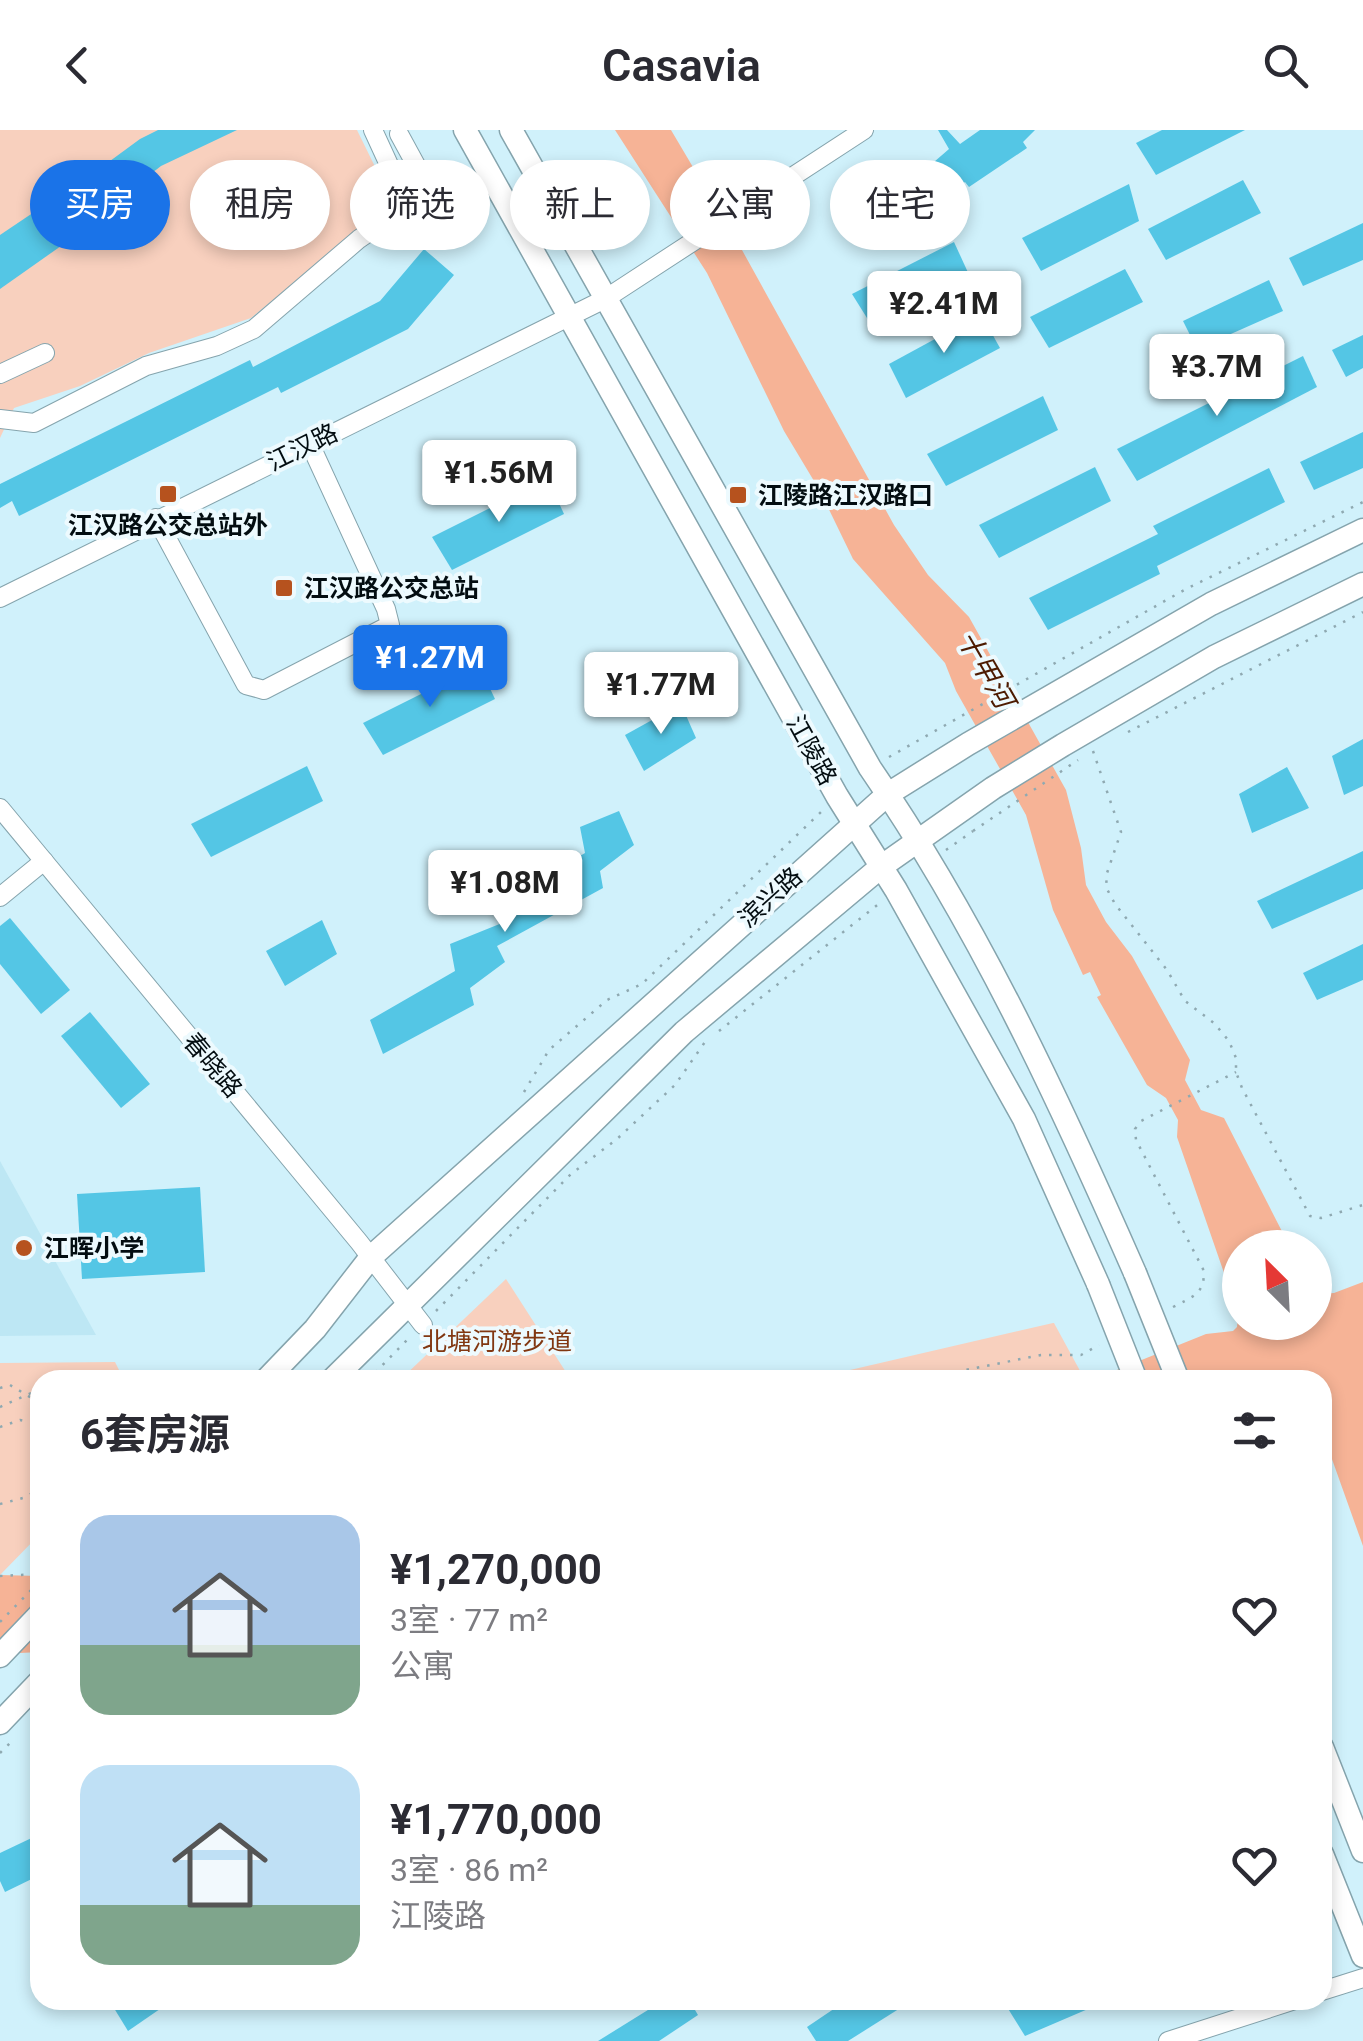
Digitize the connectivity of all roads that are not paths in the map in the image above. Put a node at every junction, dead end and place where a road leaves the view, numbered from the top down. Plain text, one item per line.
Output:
1 (373, 130) edge
2 (466, 130) edge
3 (510, 130) edge
4 (864, 130) edge
5 (399, 134) dead end
6 (387, 160) edge
7 (413, 160) edge
8 (350, 247) edge
9 (605, 299) junction
10 (570, 317) junction
11 (44, 353) dead end
12 (0, 374) edge
13 (0, 418) edge
14 (310, 444) junction
15 (156, 518) junction
16 (1363, 530) edge
17 (1363, 584) edge
18 (0, 598) edge
19 (888, 794) junction
20 (0, 808) edge
21 (855, 821) junction
22 (916, 842) junction
23 (44, 861) junction
24 (882, 866) junction
25 (0, 897) edge
26 (371, 1257) junction
27 (407, 1306) junction
28 (423, 1325) road end
29 (262, 1370) edge
30 (342, 1370) edge
31 (1132, 1370) edge
32 (1174, 1370) edge
33 (30, 1624) edge
34 (0, 1656) edge
35 (30, 1692) edge
36 (0, 1723) edge
37 (1332, 1772) edge
38 (1363, 1850) edge
39 (1332, 1879) edge
40 (1363, 1956) edge
41 (1363, 1978) edge
42 (1332, 1988) edge
43 (1264, 2010) edge
44 (1168, 2041) edge

1 - 6 street
2 - 10 main road, 江陵路
3 - 9 main road, 江陵路
4 - 9 street, 江汉路
5 - 7 street
8 - 13 street
9 - 10 street, 江汉路
9 - 19 main road, 江陵路
10 - 14 street, 江汉路
10 - 21 main road, 江陵路
11 - 12 street
14 - 15 street, 江汉路
14 - 15 street
15 - 18 street, 江汉路
16 - 19 main road, 滨兴路
17 - 22 main road, 滨兴路
19 - 21 main road, 滨兴路
19 - 22 main road, 江陵路
20 - 23 street, 春晓路
21 - 24 main road, 江陵路
21 - 26 main road, 滨兴路
22 - 24 main road, 滨兴路
22 - 32 main road, 江陵路, bridge
23 - 25 street
23 - 26 street, 春晓路
24 - 27 main road, 滨兴路
24 - 31 main road, 江陵路, bridge
26 - 27 street, 春晓路
26 - 29 main road, 滨兴路
27 - 28 street, 春晓路
27 - 30 main road, 滨兴路
33 - 34 main road
35 - 36 main road
37 - 38 main road
39 - 40 main road
41 - 42 street
43 - 44 street

